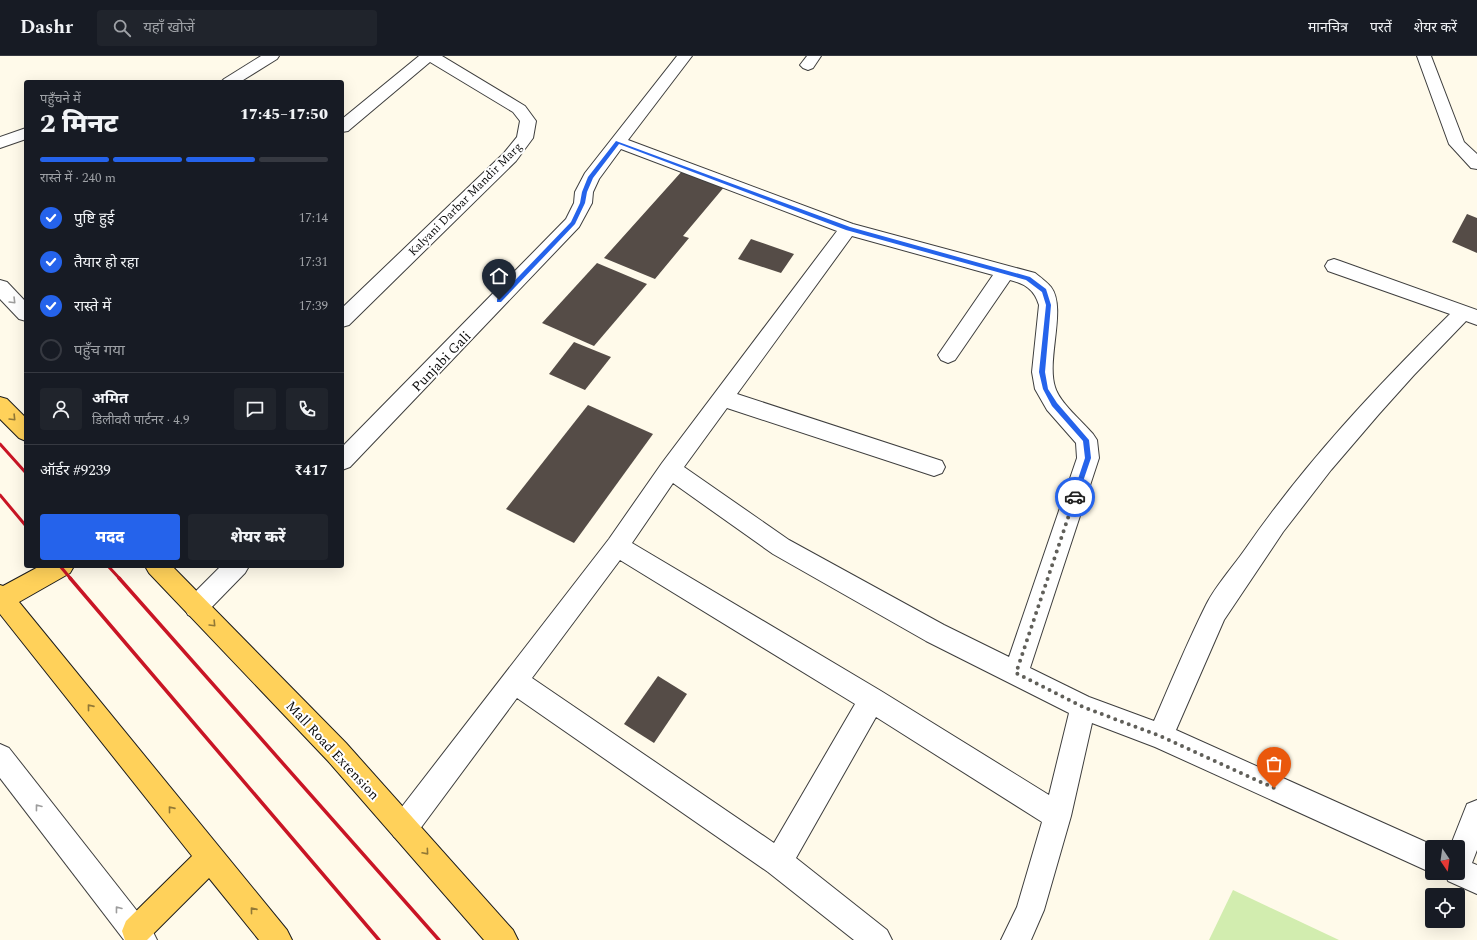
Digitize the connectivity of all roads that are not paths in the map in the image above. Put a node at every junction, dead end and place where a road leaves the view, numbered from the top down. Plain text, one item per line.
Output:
1 (272, 56) edge
2 (429, 56) edge
3 (684, 56) edge
4 (1424, 56) edge
5 (232, 80) edge
6 (344, 125) edge
7 (24, 134) edge
8 (618, 142) junction
9 (0, 143) edge
10 (1477, 164) edge
11 (848, 229) junction
12 (1334, 266) dead end
13 (1005, 272) junction
14 (0, 288) edge
15 (24, 312) edge
16 (1470, 315) edge
17 (344, 318) edge
18 (948, 355) dead end
19 (723, 398) junction
20 (0, 405) edge
21 (24, 430) edge
22 (344, 459) edge
23 (934, 467) dead end
24 (670, 469) junction
25 (617, 546) junction
26 (58, 568) edge
27 (159, 568) edge
28 (235, 568) edge
29 (1, 599) edge
30 (196, 607) junction
31 (1016, 673) junction
32 (514, 681) junction
33 (872, 700) junction
34 (1083, 707) junction
35 (1160, 736) junction
36 (0, 757) edge
37 (1477, 814) edge
38 (1057, 816) junction
39 (404, 827) junction
40 (1465, 845) edge
41 (1425, 856) edge
42 (210, 857) junction
43 (778, 862) junction
44 (1465, 874) edge
45 (1477, 880) edge
46 (139, 936) edge
47 (277, 940) edge
48 (503, 940) edge
49 (877, 940) edge
50 (1016, 940) edge

1 - 5 street
2 - 6 street
2 - 17 street, Kalyani Darbar Mandir Marg
3 - 8 street, Punjabi Gali
4 - 10 street
7 - 9 street
8 - 11 street
8 - 22 street, Punjabi Gali
11 - 13 street
11 - 19 street
12 - 16 street
13 - 18 street
13 - 31 street
14 -> 15 street
16 - 35 street
19 - 23 street
19 - 24 street
20 -> 21 main road
24 - 25 street
24 - 31 street
25 - 32 street
25 - 33 street
26 - 29 main road
27 - 30 main road, Mall Road Extension
28 - 30 street
42 -> 29 main road
30 -> 39 main road, Mall Road Extension
31 - 34 street
32 - 39 street
32 - 43 street
33 - 38 street
33 - 43 street
34 - 35 street
34 - 38 street
35 - 41 street
46 -> 36 street
37 - 40 street
38 - 50 street
39 -> 48 main road, Mall Road Extension
42 - 46 main road
47 -> 42 main road
43 - 49 street
44 - 45 street

